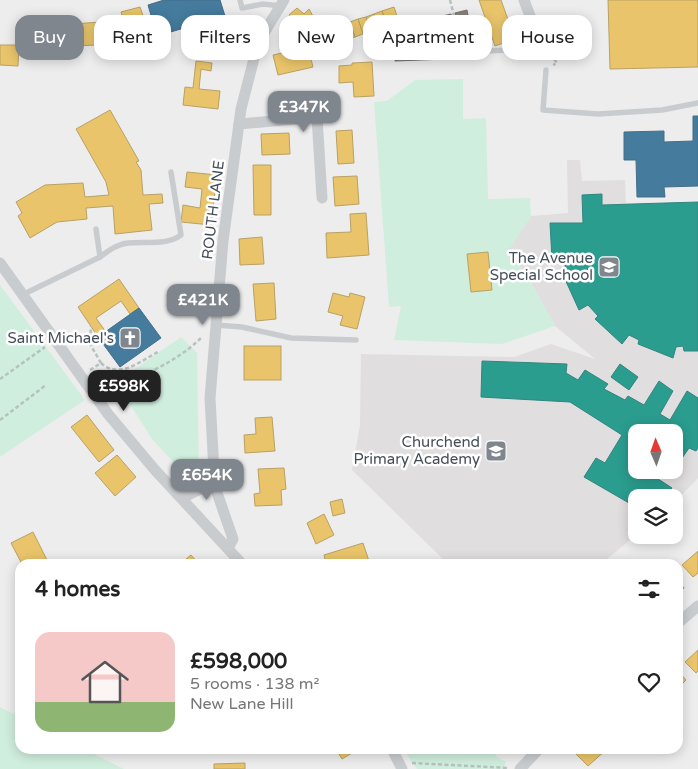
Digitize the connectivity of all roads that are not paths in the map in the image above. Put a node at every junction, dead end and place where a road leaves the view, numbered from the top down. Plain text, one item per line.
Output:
1 (240, 0) edge
2 (524, 0) edge
3 (283, 3) edge
4 (530, 15) edge
5 (546, 70) road end
6 (698, 104) edge
7 (239, 124) junction
8 (172, 172) dead end
9 (322, 198) dead end
10 (96, 229) dead end
11 (100, 257) junction
12 (0, 264) edge
13 (22, 295) junction
14 (216, 324) junction
15 (356, 340) dead end
16 (212, 478) junction
17 (182, 498) junction
18 (228, 548) junction
19 (238, 559) edge
20 (698, 606) edge
21 (683, 619) edge
22 (395, 754) edge
23 (534, 754) edge
24 (401, 765) edge
25 (520, 769) edge

1 - 3 lane
2 - 4 street
3 - 7 street, ROUTH LANE
5 - 6 lane
7 - 9 street
7 - 14 street, ROUTH LANE
8 - 11 lane
10 - 11 lane
11 - 13 lane
12 - 13 street
13 - 17 street
14 - 15 lane
14 - 16 street, ROUTH LANE
16 - 17 street
16 - 18 street, ROUTH LANE
17 - 18 street
18 - 19 street
20 - 21 street
22 - 24 street
23 - 25 street

